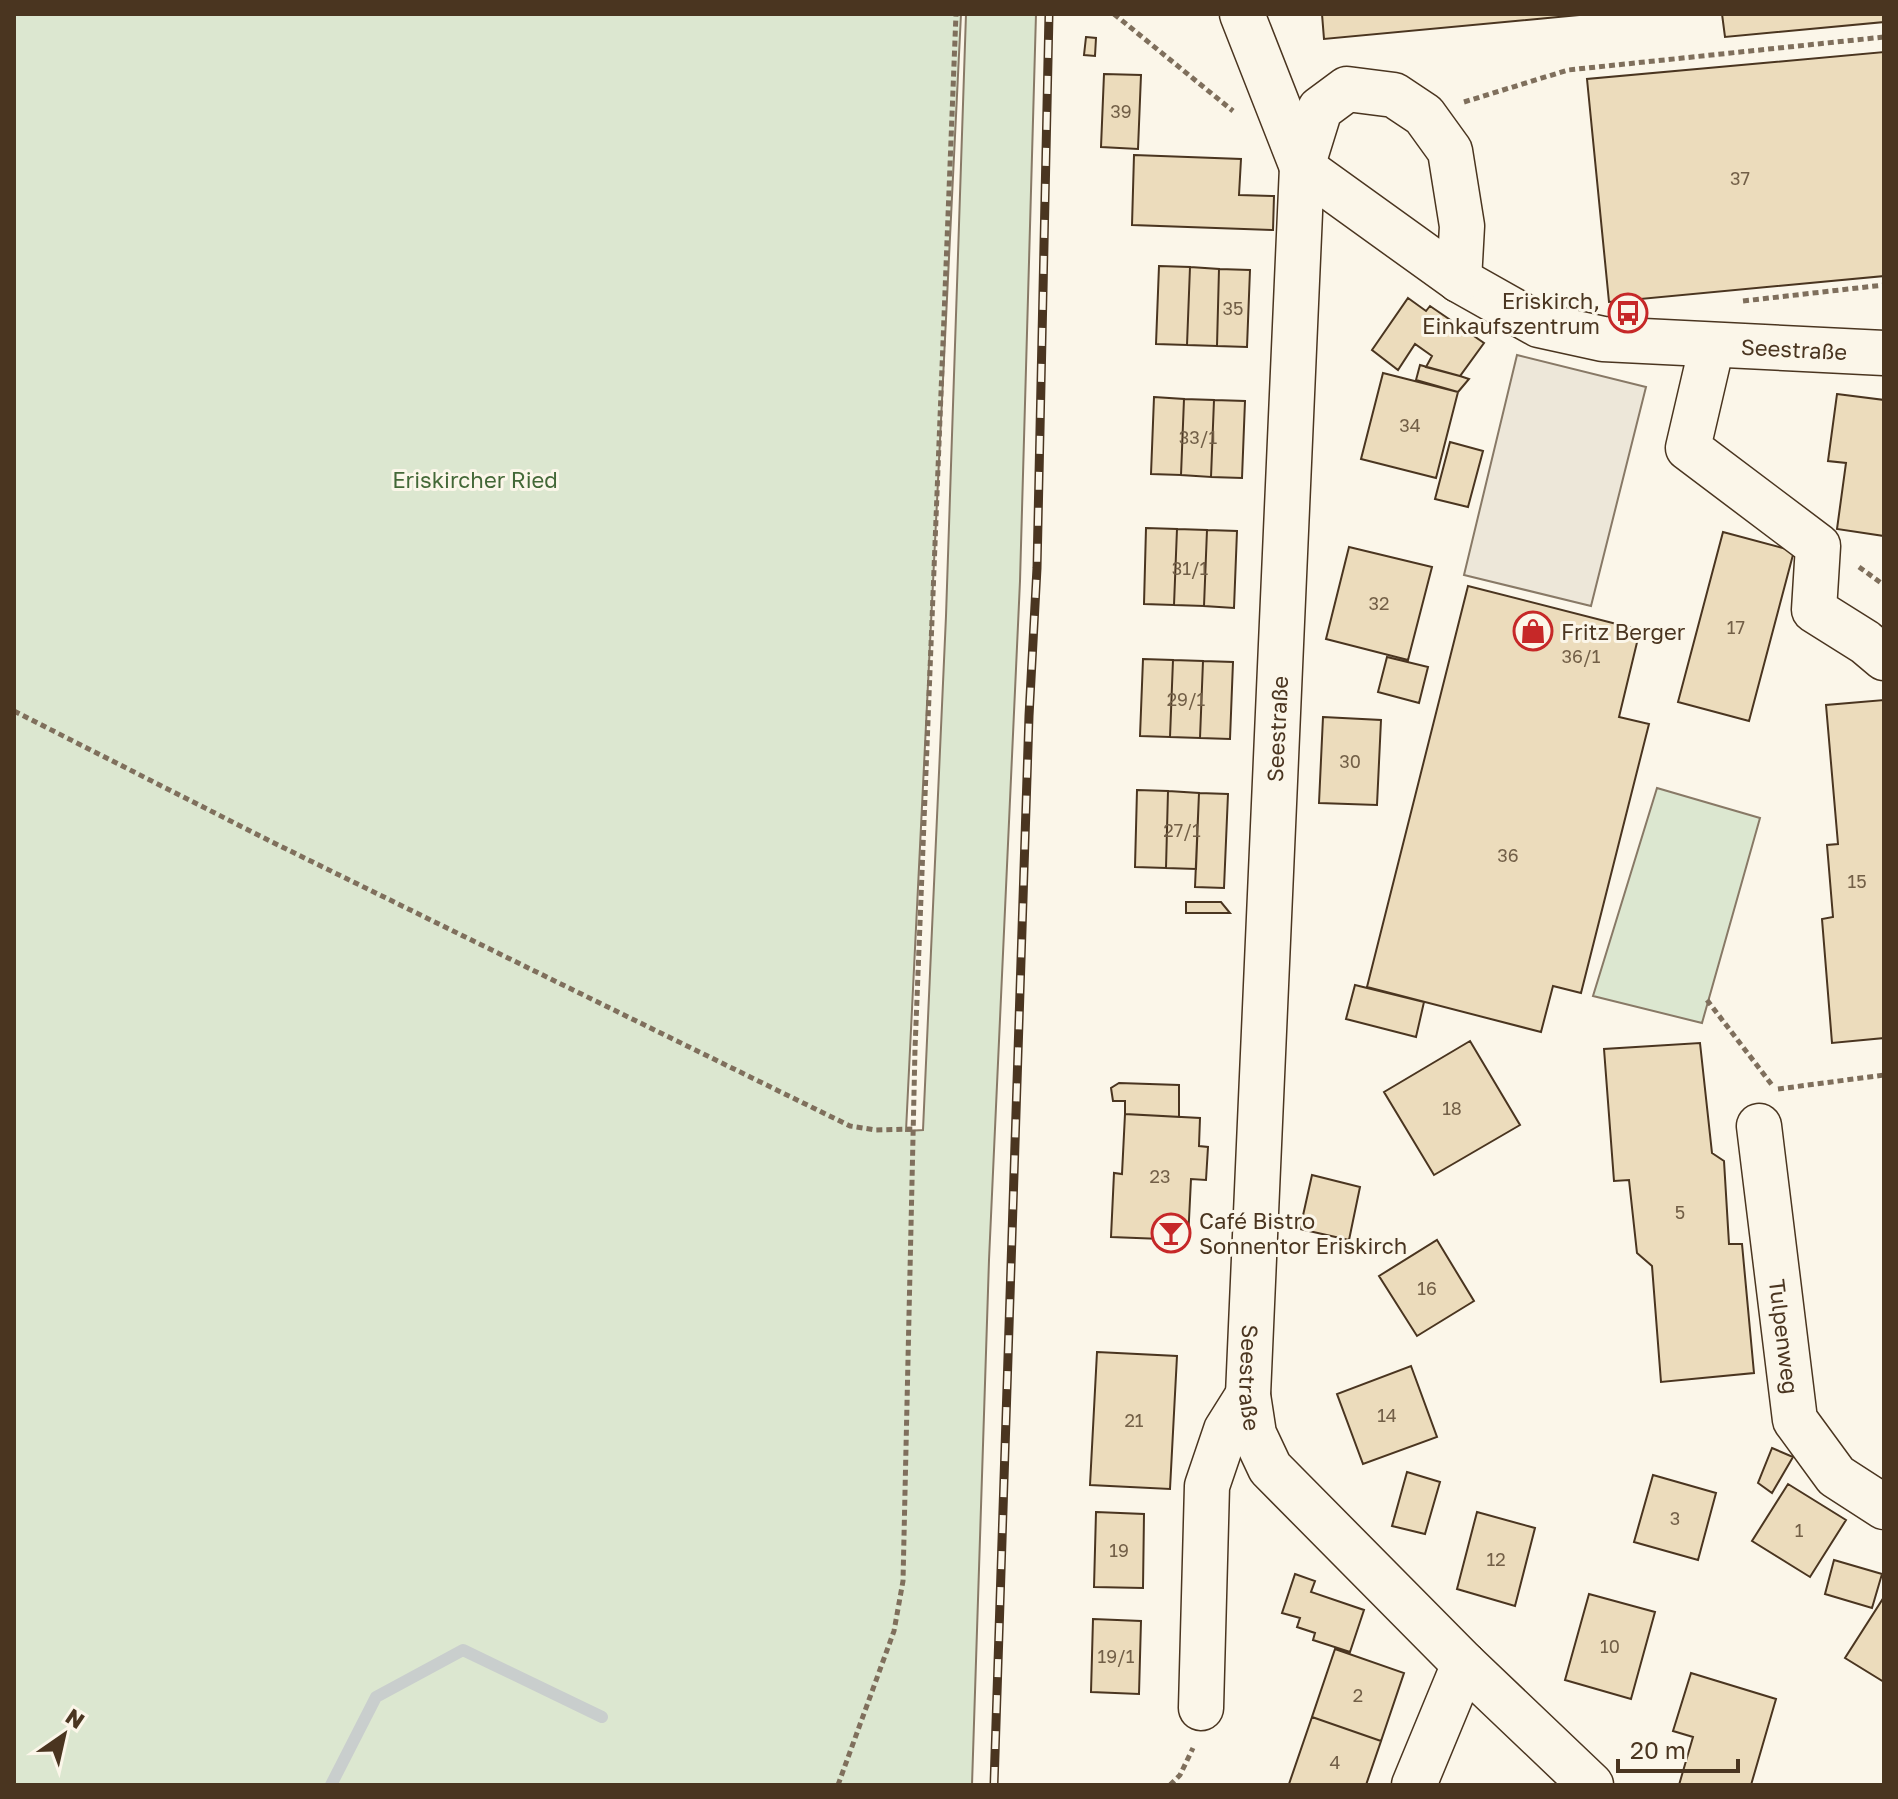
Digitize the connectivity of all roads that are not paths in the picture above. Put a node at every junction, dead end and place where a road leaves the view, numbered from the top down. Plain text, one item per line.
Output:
1 (1242, 14) edge
2 (1302, 167) junction
3 (1459, 280) junction
4 (1712, 345) junction
5 (1884, 353) edge
6 (1884, 658) edge
7 (1759, 1126) dead end
8 (1248, 1395) junction
9 (1884, 1507) edge
10 (1464, 1664) junction
11 (1201, 1708) dead end
12 (1414, 1785) edge
13 (1591, 1785) edge

1 - 2 street
2 - 3 street, Seestraße
2 - 3 street
2 - 8 street, Seestraße
3 - 4 street, Seestraße
4 - 5 street, Seestraße
4 - 6 street
7 - 9 street, Tulpenweg
8 - 10 street, Seestraße
8 - 11 street
10 - 12 street
10 - 13 street, Seestraße

